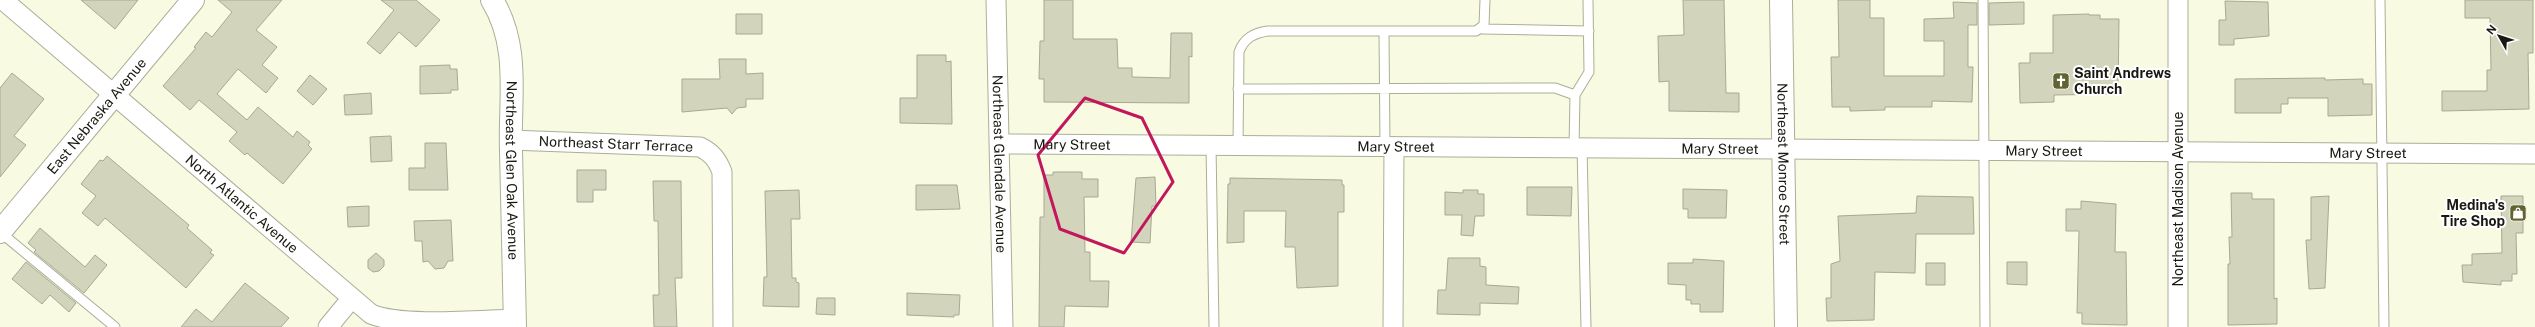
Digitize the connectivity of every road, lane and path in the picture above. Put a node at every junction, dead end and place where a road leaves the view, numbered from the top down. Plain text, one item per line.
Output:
1 (3, 0) edge
2 (193, 0) edge
3 (996, 0) edge
4 (1486, 0) edge
5 (1588, 0) edge
6 (1781, 0) edge
7 (1983, 0) edge
8 (2178, 0) edge
9 (2380, 0) edge
10 (496, 8) edge
11 (1482, 29) junction
12 (1384, 31) junction
13 (1588, 31) junction
14 (1238, 89) junction
15 (1385, 90) junction
16 (1575, 94) junction
17 (114, 95) junction
18 (510, 140) junction
19 (1000, 144) junction
20 (1211, 145) junction
21 (1238, 146) junction
22 (1390, 147) junction
23 (1578, 147) junction
24 (1783, 150) junction
25 (1985, 151) junction
26 (2178, 152) junction
27 (2381, 152) junction
28 (2535, 154) edge
29 (0, 232) edge
30 (351, 299) junction
31 (514, 323) edge
32 (115, 327) edge
33 (328, 327) edge
34 (723, 327) edge
35 (1003, 327) edge
36 (1214, 327) edge
37 (1393, 327) edge
38 (1586, 327) edge
39 (1786, 327) edge
40 (1985, 327) edge
41 (2178, 327) edge
42 (2384, 327) edge

1 - 17 street, North Atlantic Avenue
2 - 17 street, East Nebraska Avenue
3 - 19 street, Northeast Glendale Avenue
4 - 11 lane
5 - 13 lane
6 - 24 street, Northeast Monroe Street
7 - 25 lane
8 - 26 street, Northeast Madison Avenue
9 - 27 lane
10 - 18 street, Northeast Glen Oak Avenue
11 - 12 lane
11 - 13 lane
12 - 14 lane
12 - 15 lane
13 - 16 lane
14 - 15 lane
14 - 21 lane
15 - 16 lane
15 - 22 lane
16 - 23 lane
17 - 29 street, East Nebraska Avenue
17 - 30 street, North Atlantic Avenue
18 - 31 street, Northeast Glen Oak Avenue
18 - 34 street, Northeast Starr Terrace
19 - 20 street, Mary Street
19 - 35 street, Northeast Glendale Avenue
20 - 21 street, Mary Street
20 - 36 lane
21 - 22 street, Mary Street
22 - 23 street, Mary Street
22 - 37 street
23 - 24 street, Mary Street
23 - 38 lane
24 - 25 street, Mary Street
24 - 39 street, Northeast Monroe Street
25 - 26 street, Mary Street
25 - 40 lane
26 - 27 street, Mary Street
26 - 41 street, Northeast Madison Avenue
27 - 28 street, Mary Street
27 - 42 lane
29 - 32 lane
30 - 31 street, North Atlantic Avenue
30 - 33 street

